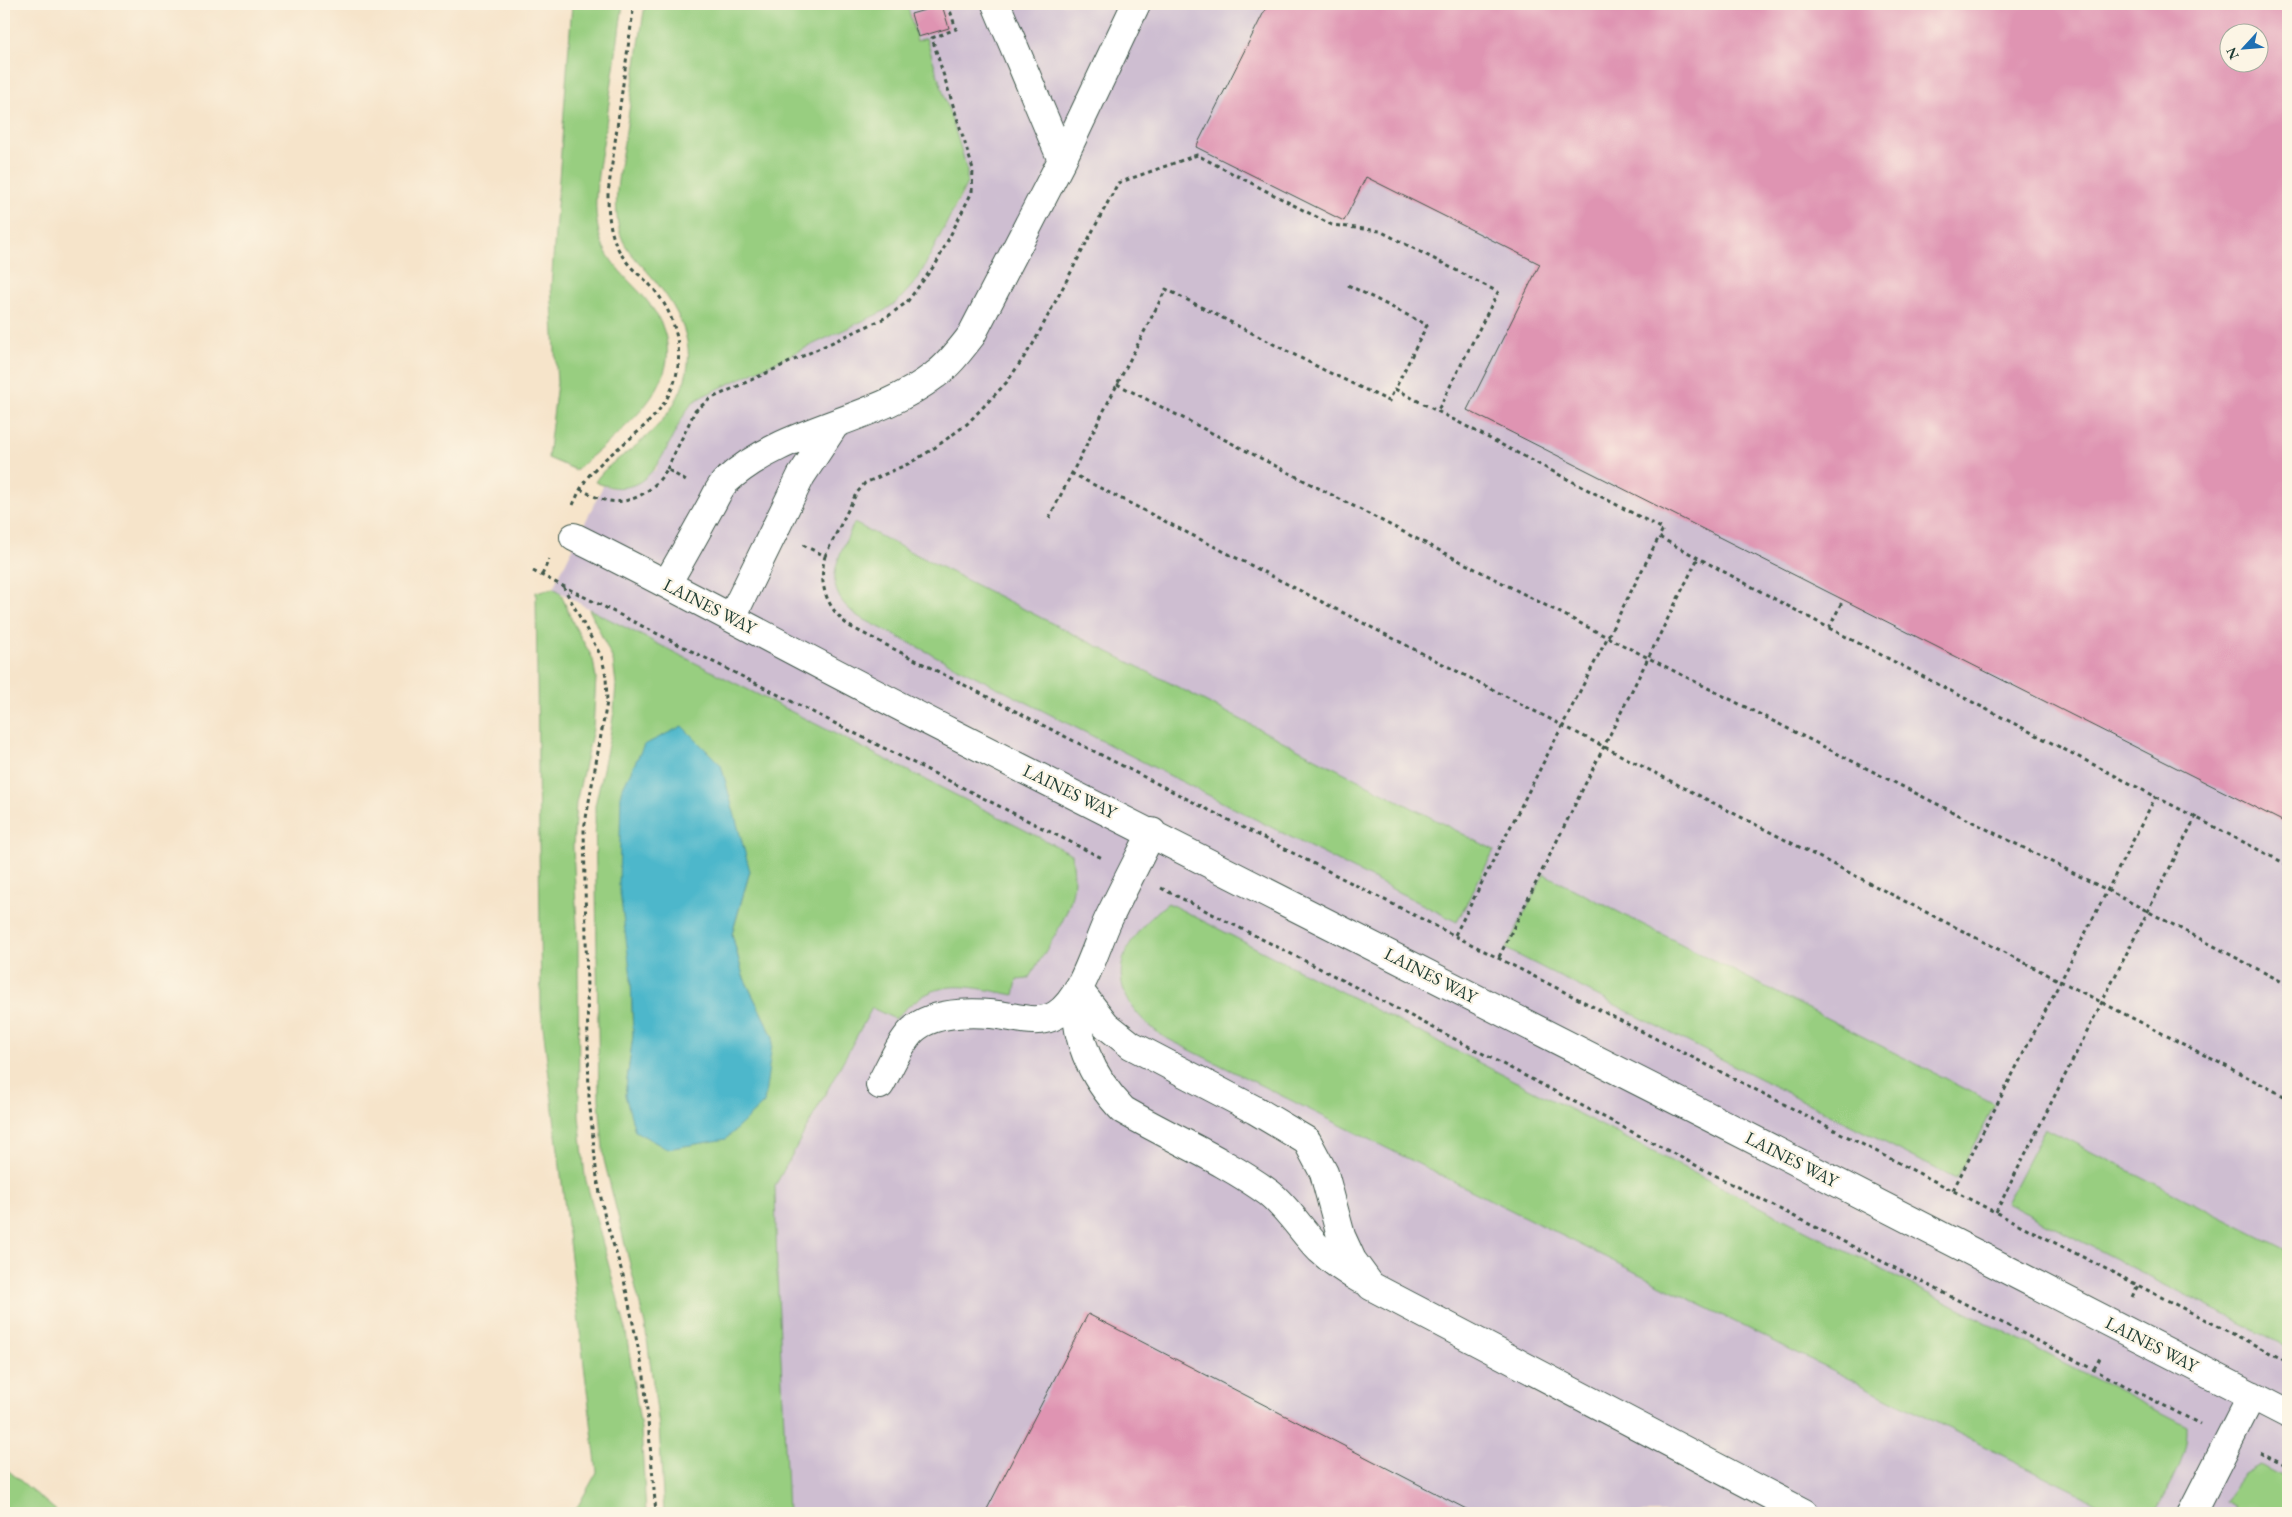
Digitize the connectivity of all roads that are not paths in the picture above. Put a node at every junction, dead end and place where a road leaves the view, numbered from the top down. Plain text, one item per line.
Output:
1 (996, 4) edge
2 (1136, 4) edge
3 (1062, 160) junction
4 (834, 426) junction
5 (574, 537) dead end
6 (667, 583) junction
7 (732, 617) junction
8 (1152, 832) junction
9 (1078, 989) junction
10 (880, 1085) dead end
11 (1371, 1286) junction
12 (2252, 1395) junction
13 (2288, 1414) edge
14 (1804, 1513) edge
15 (2192, 1513) edge

1 - 3 street
2 - 3 street
3 - 4 street
4 - 6 street
4 - 7 street
5 - 6 street, LAINES WAY
6 - 7 street, LAINES WAY
7 - 8 street, LAINES WAY
8 - 9 street
8 - 12 street, LAINES WAY
9 - 10 street
9 - 11 street
9 - 11 street
11 - 14 street
12 - 13 street, LAINES WAY
12 - 15 street

